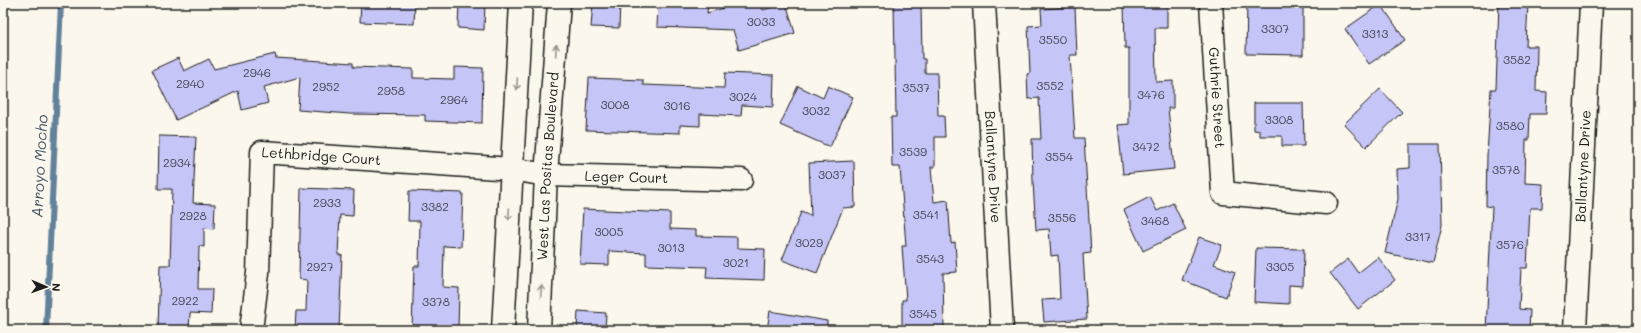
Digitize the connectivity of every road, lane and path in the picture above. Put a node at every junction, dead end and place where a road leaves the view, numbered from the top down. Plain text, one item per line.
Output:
1 (521, 3) edge
2 (559, 3) edge
3 (984, 3) edge
4 (1211, 3) edge
5 (1591, 3) edge
6 (512, 169) junction
7 (546, 175) junction
8 (741, 180) dead end
9 (1326, 202) dead end
10 (251, 330) edge
11 (503, 330) edge
12 (539, 330) edge
13 (1002, 330) edge
14 (1575, 330) edge

1 -> 6 street
7 -> 2 street, West Las Positas Boulevard
3 - 13 street, Ballantyne Drive
4 - 9 street, Guthrie Street
5 - 14 street, Ballantyne Drive
6 - 7 street, Leger Court
6 - 10 street, Lethbridge Court
6 -> 11 street
7 - 8 street, Leger Court
12 -> 7 street, West Las Positas Boulevard

